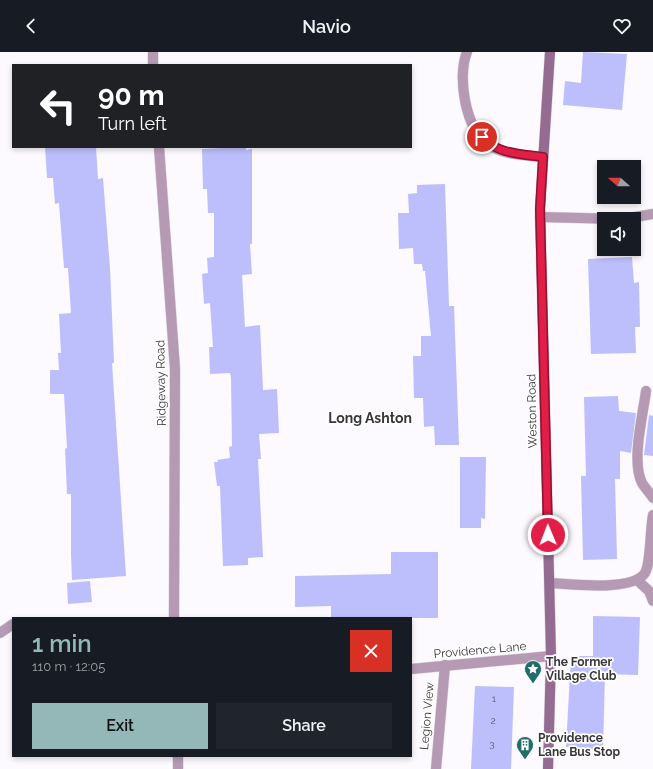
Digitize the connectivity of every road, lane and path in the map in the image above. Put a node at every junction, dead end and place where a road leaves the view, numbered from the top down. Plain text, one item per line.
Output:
1 (153, 52) edge
2 (468, 52) edge
3 (550, 52) edge
4 (154, 64) edge
5 (159, 148) edge
6 (543, 157) junction
7 (653, 214) edge
8 (641, 216) edge
9 (540, 217) junction
10 (597, 218) edge
11 (646, 391) dead end
12 (653, 498) edge
13 (653, 515) edge
14 (637, 580) junction
15 (550, 583) junction
16 (653, 601) edge
17 (174, 617) edge
18 (12, 625) edge
19 (0, 633) edge
20 (551, 656) junction
21 (445, 666) junction
22 (412, 669) edge
23 (178, 757) edge
24 (178, 769) edge
25 (436, 769) edge
26 (548, 769) edge

1 - 4 street
2 - 6 street
3 - 6 street, Weston Road
5 - 17 street, Ridgeway Road
6 - 9 street, Weston Road
7 - 8 street
9 - 10 street
9 - 15 street, Weston Road
11 - 12 street
13 - 14 street
14 - 15 street
14 - 16 street
15 - 20 street, Weston Road
18 - 19 street
20 - 21 street, Providence Lane
20 - 26 street, Weston Road
21 - 22 street, Providence Lane
21 - 25 street, Legion View
23 - 24 street

